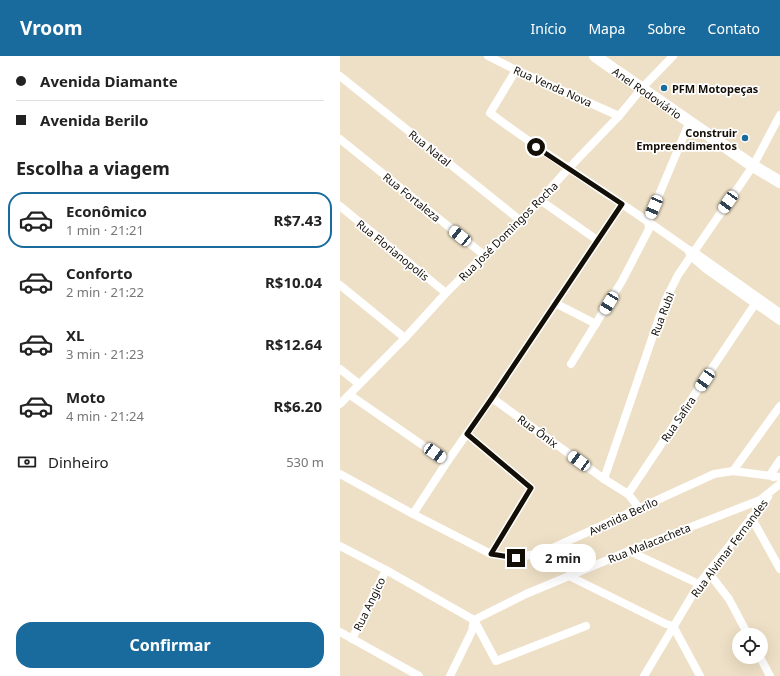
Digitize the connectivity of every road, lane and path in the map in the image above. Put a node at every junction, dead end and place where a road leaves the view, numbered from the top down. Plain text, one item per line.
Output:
1 (488, 56) edge
2 (595, 56) edge
3 (673, 56) edge
4 (516, 70) junction
5 (340, 76) edge
6 (642, 88) junction
7 (780, 115) edge
8 (619, 116) junction
9 (690, 121) junction
10 (340, 139) edge
11 (753, 166) junction
12 (568, 169) junction
13 (780, 182) edge
14 (540, 200) junction
15 (622, 204) junction
16 (340, 206) edge
17 (521, 221) junction
18 (648, 221) junction
19 (597, 240) junction
20 (691, 252) junction
21 (484, 255) junction
22 (340, 285) edge
23 (446, 293) junction
24 (758, 301) junction
25 (555, 303) junction
26 (780, 313) edge
27 (780, 321) edge
28 (596, 324) junction
29 (405, 338) junction
30 (571, 364) dead end
31 (340, 369) edge
32 (359, 384) junction
33 (350, 395) junction
34 (492, 398) junction
35 (340, 404) edge
36 (780, 406) edge
37 (467, 434) junction
38 (780, 460) edge
39 (447, 462) junction
40 (733, 471) junction
41 (340, 474) edge
42 (770, 475) junction
43 (604, 478) junction
44 (780, 482) edge
45 (628, 494) junction
46 (640, 509) junction
47 (413, 514) junction
48 (751, 517) junction
49 (340, 546) edge
50 (629, 551) junction
51 (491, 554) junction
52 (780, 569) edge
53 (386, 570) junction
54 (708, 572) junction
55 (570, 576) junction
56 (699, 584) junction
57 (474, 620) junction
58 (586, 626) dead end
59 (673, 626) junction
60 (744, 628) edge
61 (340, 632) edge
62 (352, 639) junction
63 (764, 664) edge
64 (419, 676) edge
65 (450, 676) edge
66 (644, 676) edge
67 (700, 676) edge
68 (770, 676) edge

1 - 4 street, Rua Venda Nova
2 - 6 main road, Anel Rodoviário
3 - 6 street, Rua José Domingos Rocha
4 - 8 street, Rua Venda Nova
4 - 12 street
5 - 17 street, Rua Natal
6 - 8 street, Rua José Domingos Rocha
6 - 9 main road, Anel Rodoviário
7 - 11 street, Rua Rubi
8 - 12 street, Rua José Domingos Rocha
9 - 11 main road, Anel Rodoviário
9 - 18 street
10 - 21 street, Rua Fortaleza
11 - 13 main road, Anel Rodoviário
11 - 20 street, Rua Rubi
12 - 14 street, Rua José Domingos Rocha
12 - 15 street
14 - 17 street, Rua José Domingos Rocha
14 - 19 street
15 - 18 street
15 - 19 street
16 - 23 street, Rua Florianopolis
17 - 21 street, Rua José Domingos Rocha
18 - 20 street
18 - 28 street
19 - 25 street
20 - 24 street
20 - 43 street, Rua Rubi
21 - 23 street, Rua José Domingos Rocha
22 - 29 street
23 - 29 street, Rua José Domingos Rocha
24 - 26 street
24 - 27 street
24 - 45 street, Rua Safira
25 - 28 street
25 - 34 street
28 - 30 street
29 - 32 street, Rua José Domingos Rocha
31 - 32 street
32 - 33 street, Rua José Domingos Rocha
33 - 35 street, Rua José Domingos Rocha
33 - 39 street
34 - 37 street
34 - 43 street, Rua Ônix
36 - 40 street
37 - 39 street
37 - 51 street
38 - 42 street
39 - 47 street
40 - 42 street, Avenida Berilo
40 - 46 street, Avenida Berilo
41 - 47 street, Avenida Berilo
42 - 44 street, Avenida Berilo
43 - 45 street, Rua Ônix
44 - 48 street, Rua Alvimar Fernandes
44 - 50 street, Rua Malacacheta
45 - 46 street, Rua Ônix
46 - 51 street, Avenida Berilo
47 - 51 street, Avenida Berilo
48 - 52 street
48 - 54 street, Rua Alvimar Fernandes
49 - 53 street
50 - 55 street, Rua Malacacheta
50 - 56 street
53 - 57 street
53 - 62 street, Rua Angico
54 - 56 street, Rua Alvimar Fernandes
54 - 60 street
55 - 57 street, Rua Malacacheta
55 - 59 street
56 - 59 street, Rua Alvimar Fernandes
57 - 58 street
57 - 65 street
59 - 66 street, Rua Alvimar Fernandes
59 - 67 street
61 - 62 street
62 - 64 street
63 - 68 street

